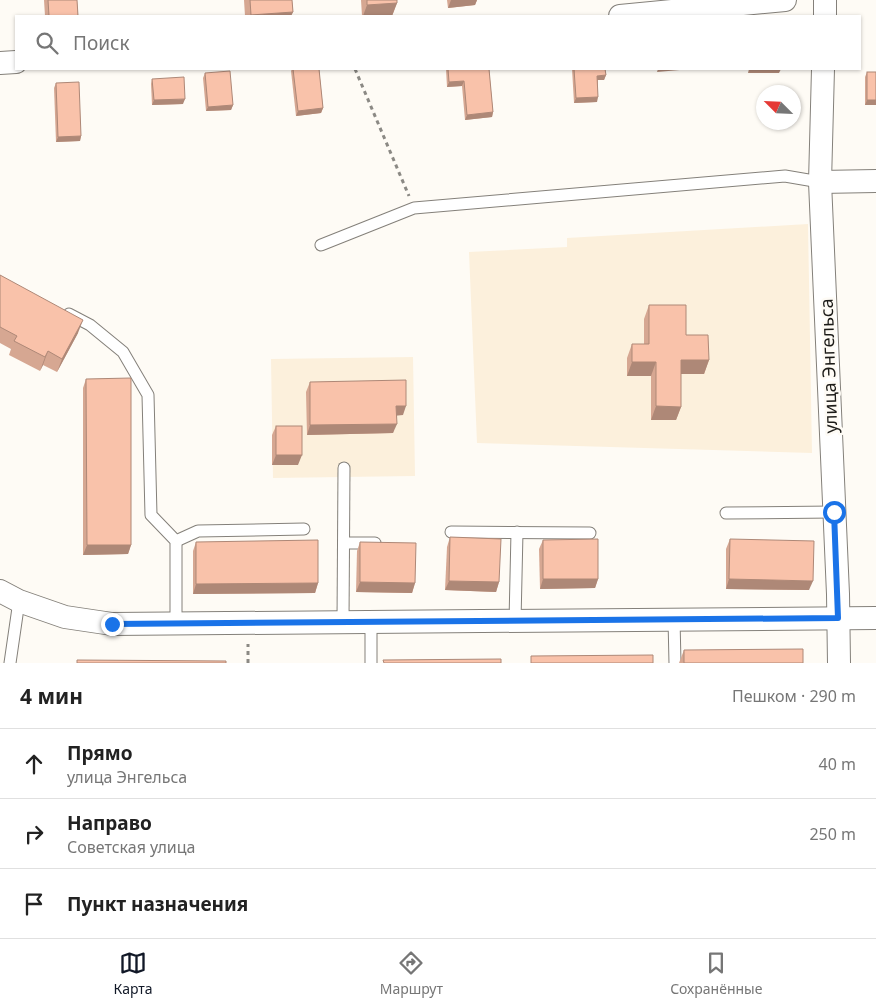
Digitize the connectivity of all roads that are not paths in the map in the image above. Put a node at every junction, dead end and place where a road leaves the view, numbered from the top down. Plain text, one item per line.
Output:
1 (785, 0) edge
2 (825, 0) edge
3 (630, 15) edge
4 (825, 15) edge
5 (15, 62) edge
6 (0, 63) edge
7 (823, 70) edge
8 (876, 181) edge
9 (820, 182) junction
10 (321, 245) dead end
11 (57, 308) edge
12 (344, 468) dead end
13 (834, 512) junction
14 (726, 513) dead end
15 (304, 529) dead end
16 (451, 532) dead end
17 (517, 532) junction
18 (590, 533) dead end
19 (176, 541) junction
20 (344, 543) junction
21 (390, 543) edge
22 (10, 596) edge
23 (838, 618) junction
24 (876, 618) edge
25 (674, 619) junction
26 (515, 621) junction
27 (343, 622) junction
28 (371, 622) junction
29 (176, 624) junction
30 (10, 663) edge
31 (370, 663) edge
32 (675, 663) edge
33 (839, 663) edge

1 - 3 street
2 - 4 street
5 - 6 street
7 - 9 street, улица Энгельса
8 - 9 street
9 - 10 lane
9 - 13 street, улица Энгельса
11 - 19 lane
12 - 20 lane
13 - 14 lane
13 - 23 street, улица Энгельса
15 - 19 lane
16 - 17 lane
17 - 18 lane
17 - 26 lane
19 - 29 lane
20 - 21 lane
20 - 27 lane
22 - 29 street
22 - 30 lane
23 - 24 street
23 - 25 street
23 - 33 street, улица Энгельса
25 - 26 street
25 - 32 lane
26 - 28 street
27 - 28 street
27 - 29 street
28 - 31 lane

